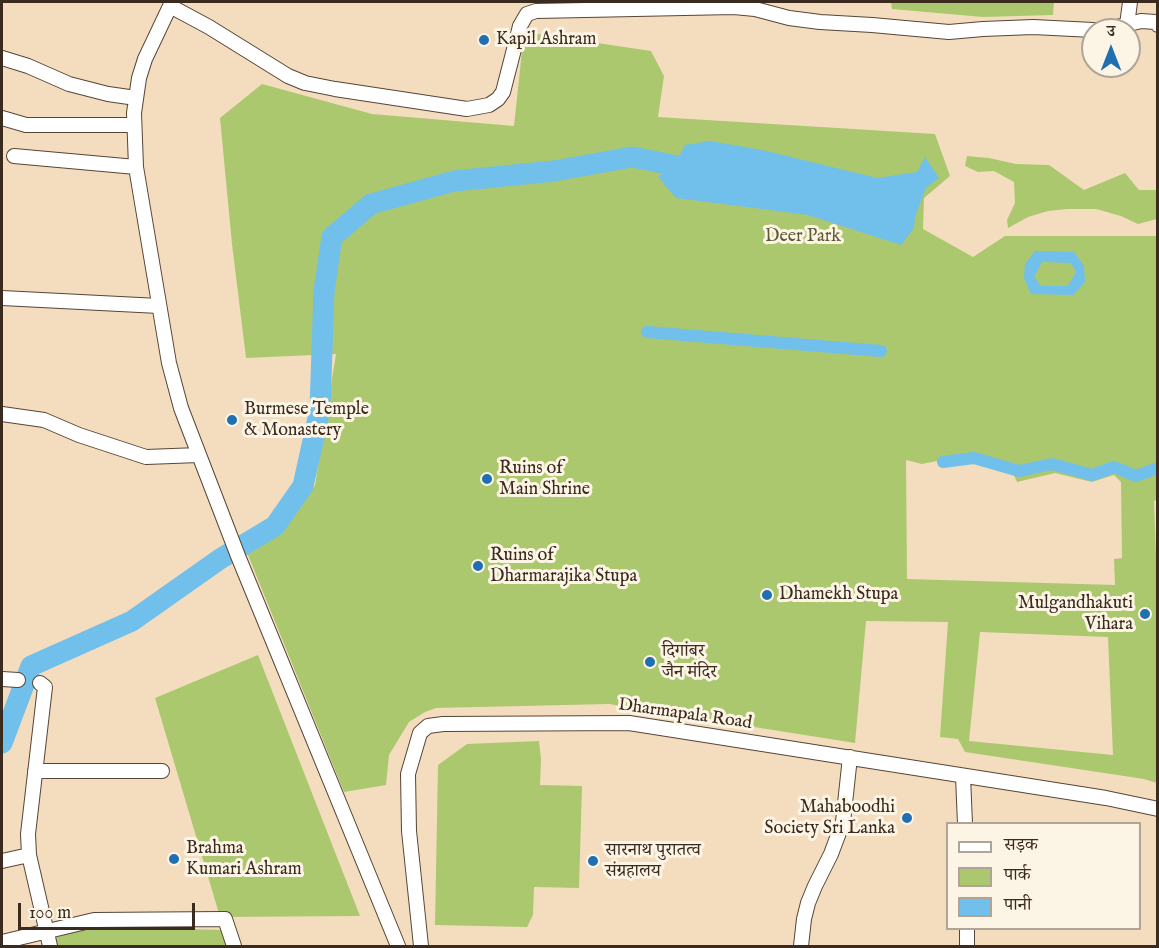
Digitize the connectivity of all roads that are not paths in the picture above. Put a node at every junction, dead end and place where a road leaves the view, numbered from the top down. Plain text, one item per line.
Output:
1 (1130, 2) edge
2 (171, 4) edge
3 (1128, 18) edge
4 (1141, 22) edge
5 (1158, 25) edge
6 (1081, 29) edge
7 (2, 58) edge
8 (136, 98) junction
9 (2, 118) edge
10 (134, 125) junction
11 (14, 156) dead end
12 (136, 167) junction
13 (2, 298) edge
14 (159, 306) junction
15 (2, 414) edge
16 (199, 455) junction
17 (2, 679) edge
18 (18, 680) dead end
19 (40, 683) dead end
20 (850, 757) junction
21 (35, 771) junction
22 (162, 771) dead end
23 (963, 776) junction
24 (1158, 809) edge
25 (965, 822) edge
26 (29, 855) junction
27 (2, 861) edge
28 (967, 930) edge
29 (47, 931) junction
30 (2, 942) edge
31 (50, 946) edge
32 (234, 946) edge
33 (398, 946) edge
34 (421, 946) edge
35 (801, 946) edge
36 (967, 946) edge

1 - 3 street
2 - 6 street
2 - 8 street
4 - 5 street
7 - 8 street
8 - 10 street
9 - 10 street
10 - 12 street
11 - 12 street
12 - 14 street
13 - 14 street
14 - 16 street
15 - 16 street
16 - 33 street
17 - 18 street
19 - 21 street
20 - 23 street, Dharmapala Road
20 - 34 street, Dharmapala Road
20 - 35 street
21 - 22 street
21 - 26 street
23 - 24 street, Dharmapala Road
23 - 25 street
26 - 27 street
26 - 29 street
28 - 36 street
29 - 30 street
29 - 31 street
29 - 32 street

